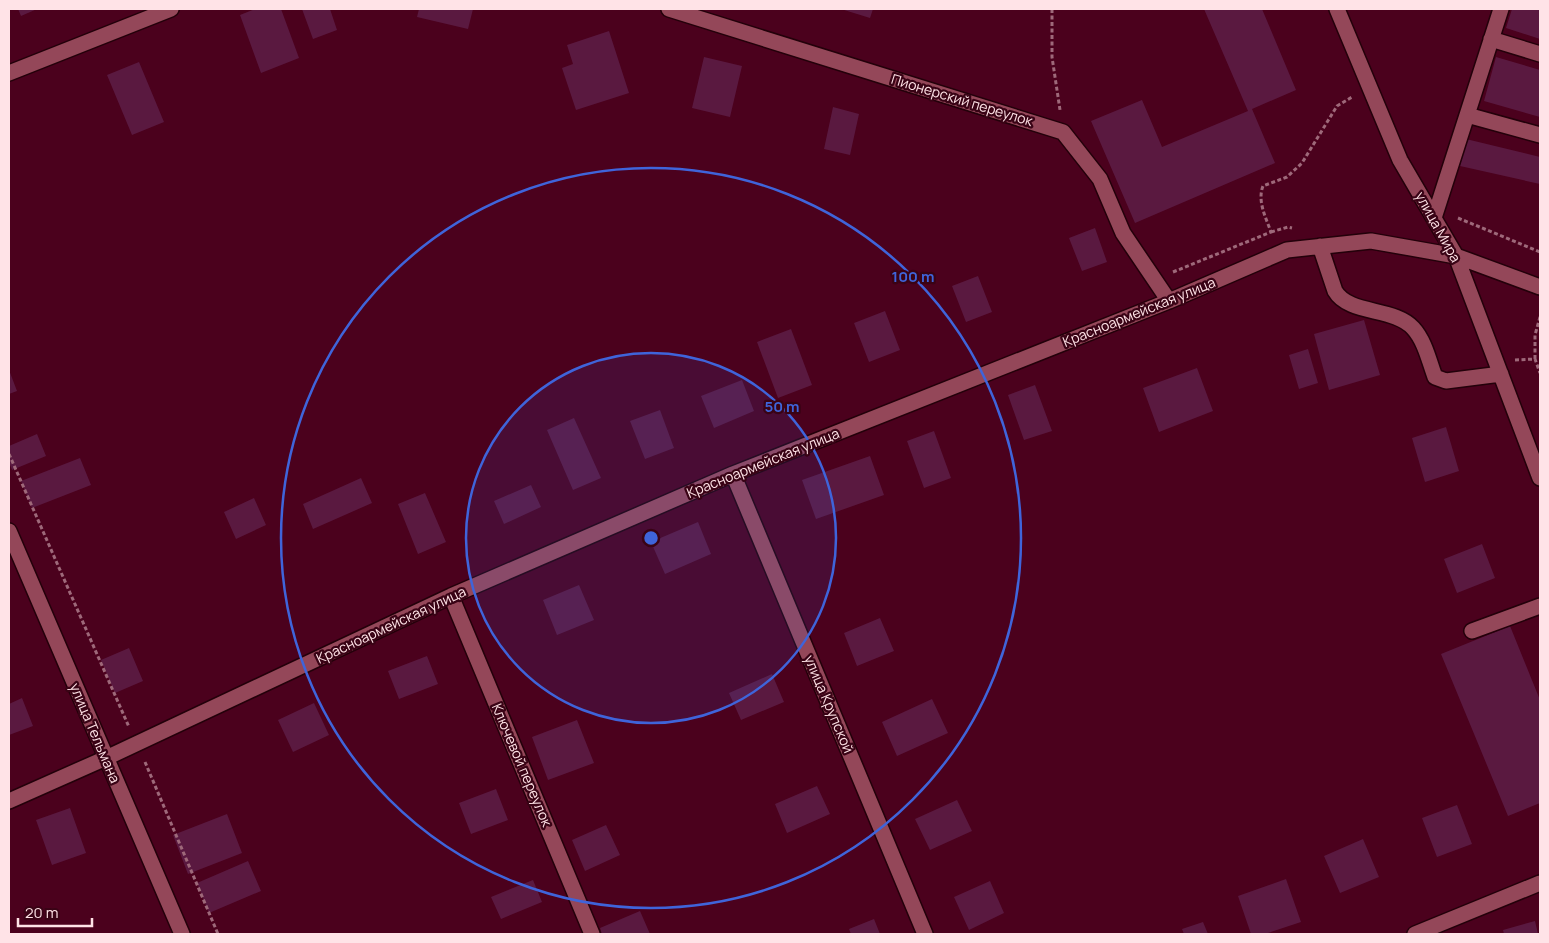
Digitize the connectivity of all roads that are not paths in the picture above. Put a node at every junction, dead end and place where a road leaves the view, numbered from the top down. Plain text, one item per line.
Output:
1 (171, 9) edge
2 (668, 9) edge
3 (1337, 9) edge
4 (1501, 9) edge
5 (1491, 39) junction
6 (1540, 54) edge
7 (9, 73) edge
8 (1467, 115) junction
9 (1540, 135) edge
10 (1435, 214) junction
11 (1320, 246) junction
12 (1456, 256) junction
13 (1540, 287) edge
14 (1168, 302) junction
15 (1501, 374) junction
16 (733, 474) junction
17 (1540, 478) edge
18 (9, 531) edge
19 (451, 596) junction
20 (1540, 606) edge
21 (1472, 631) dead end
22 (106, 758) junction
23 (9, 801) edge
24 (1540, 883) edge
25 (182, 934) edge
26 (592, 934) edge
27 (925, 934) edge
28 (1415, 934) edge

1 - 7 street
2 - 14 street, Пионерский переулок
3 - 10 street, улица Мира
4 - 5 street
5 - 6 street
5 - 8 street
8 - 9 street
8 - 10 street
10 - 12 street, улица Мира
11 - 12 street, Красноармейская улица
11 - 14 street, Красноармейская улица
11 - 15 street
12 - 13 street, Красноармейская улица
12 - 15 street, улица Мира
14 - 16 street, Красноармейская улица
15 - 17 street, улица Мира
16 - 19 street, Красноармейская улица
16 - 27 street, улица Крупской
18 - 22 street, улица Тельмана
19 - 22 street, Красноармейская улица
19 - 26 street, Ключевой переулок
20 - 21 street
22 - 23 street, Красноармейская улица
22 - 25 street, улица Тельмана
24 - 28 street

